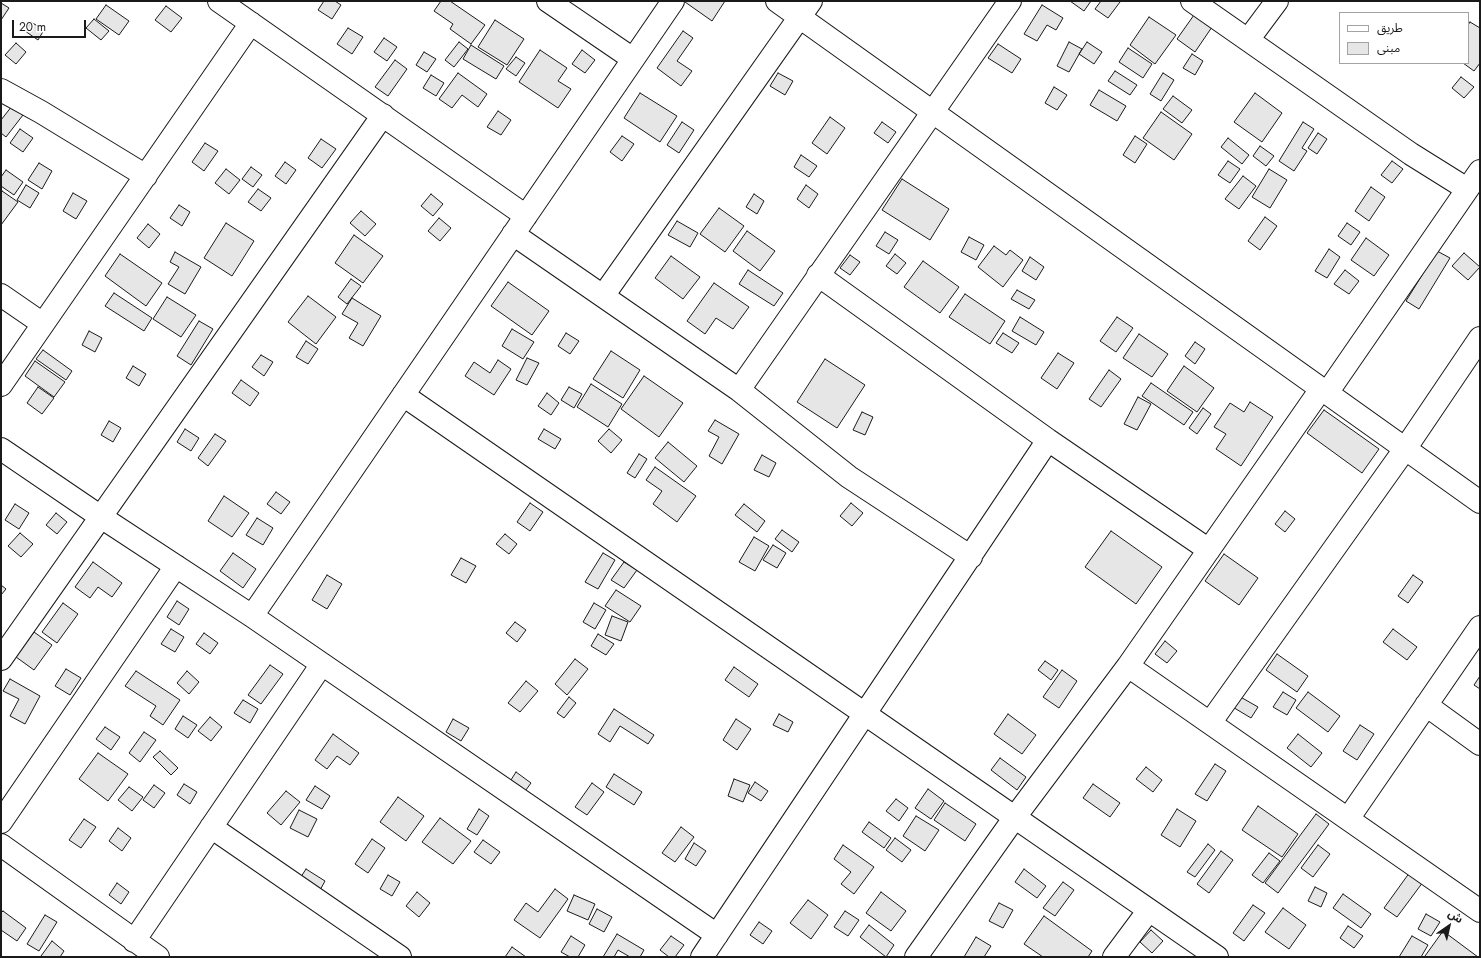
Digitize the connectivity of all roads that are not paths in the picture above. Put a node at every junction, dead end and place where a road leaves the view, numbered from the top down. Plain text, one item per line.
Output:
1 (219, 1) edge
2 (548, 1) edge
3 (673, 1) edge
4 (777, 1) edge
5 (1010, 1) edge
6 (1192, 1) edge
7 (1277, 1) edge
8 (806, 9) edge
9 (251, 23) junction
10 (1248, 40) junction
11 (633, 59) junction
12 (1, 90) edge
13 (932, 112) junction
14 (383, 115) junction
15 (1480, 171) edge
16 (146, 176) junction
17 (1467, 189) junction
18 (526, 216) junction
19 (514, 234) junction
20 (818, 275) junction
21 (1, 295) edge
22 (603, 296) junction
23 (43, 324) junction
24 (1480, 338) edge
25 (1, 385) edge
26 (739, 390) junction
27 (1324, 391) junction
28 (403, 395) junction
29 (1048, 440) junction
30 (1, 449) edge
31 (1405, 449) junction
32 (1480, 502) edge
33 (101, 517) junction
34 (1209, 550) junction
35 (971, 557) junction
36 (176, 566) junction
37 (252, 616) junction
38 (1480, 627) edge
39 (1, 659) edge
40 (322, 664) junction
41 (1128, 666) junction
42 (1426, 706) junction
43 (865, 714) junction
44 (1210, 723) junction
45 (1480, 744) edge
46 (1015, 817) junction
47 (1348, 819) junction
48 (1, 822) edge
49 (211, 827) junction
50 (1, 845) edge
51 (1149, 910) junction
52 (1480, 911) edge
53 (717, 934) junction
54 (134, 940) junction
55 (374, 950) edge
56 (158, 957) edge
57 (400, 957) edge
58 (702, 957) edge
59 (916, 957) edge
60 (1114, 957) edge
61 (1217, 957) edge

1 - 9 street
2 - 11 street
3 - 11 street
4 - 8 street
5 - 13 street
6 - 10 street
7 - 10 street
8 - 13 street
8 - 22 street
9 - 14 street
9 - 16 street
10 - 17 street
11 - 18 street
12 - 16 street
13 - 20 street
13 - 27 street
14 - 18 street
14 - 33 street
15 - 17 street
16 - 23 street
17 - 27 street
18 - 19 street
19 - 22 street
19 - 28 street
20 - 26 street
20 - 29 street
21 - 23 street
22 - 26 street
23 - 25 street
24 - 31 street
26 - 35 street
27 - 31 street
27 - 34 street
28 - 37 street
28 - 43 street
29 - 34 street
29 - 35 street
30 - 33 street
31 - 32 street
31 - 44 street
33 - 36 street
33 - 39 street
34 - 41 street
35 - 43 street
36 - 37 street
36 - 48 street
37 - 40 street
38 - 42 street
40 - 49 street
40 - 53 street
41 - 44 street
41 - 46 street
42 - 45 street
42 - 47 street
43 - 46 street
43 - 53 street
44 - 47 street
46 - 51 street
46 - 59 street
47 - 52 street
49 - 54 street
49 - 55 street
50 - 54 street
51 - 60 street
51 - 61 street
53 - 58 street
54 - 56 street
55 - 57 street

